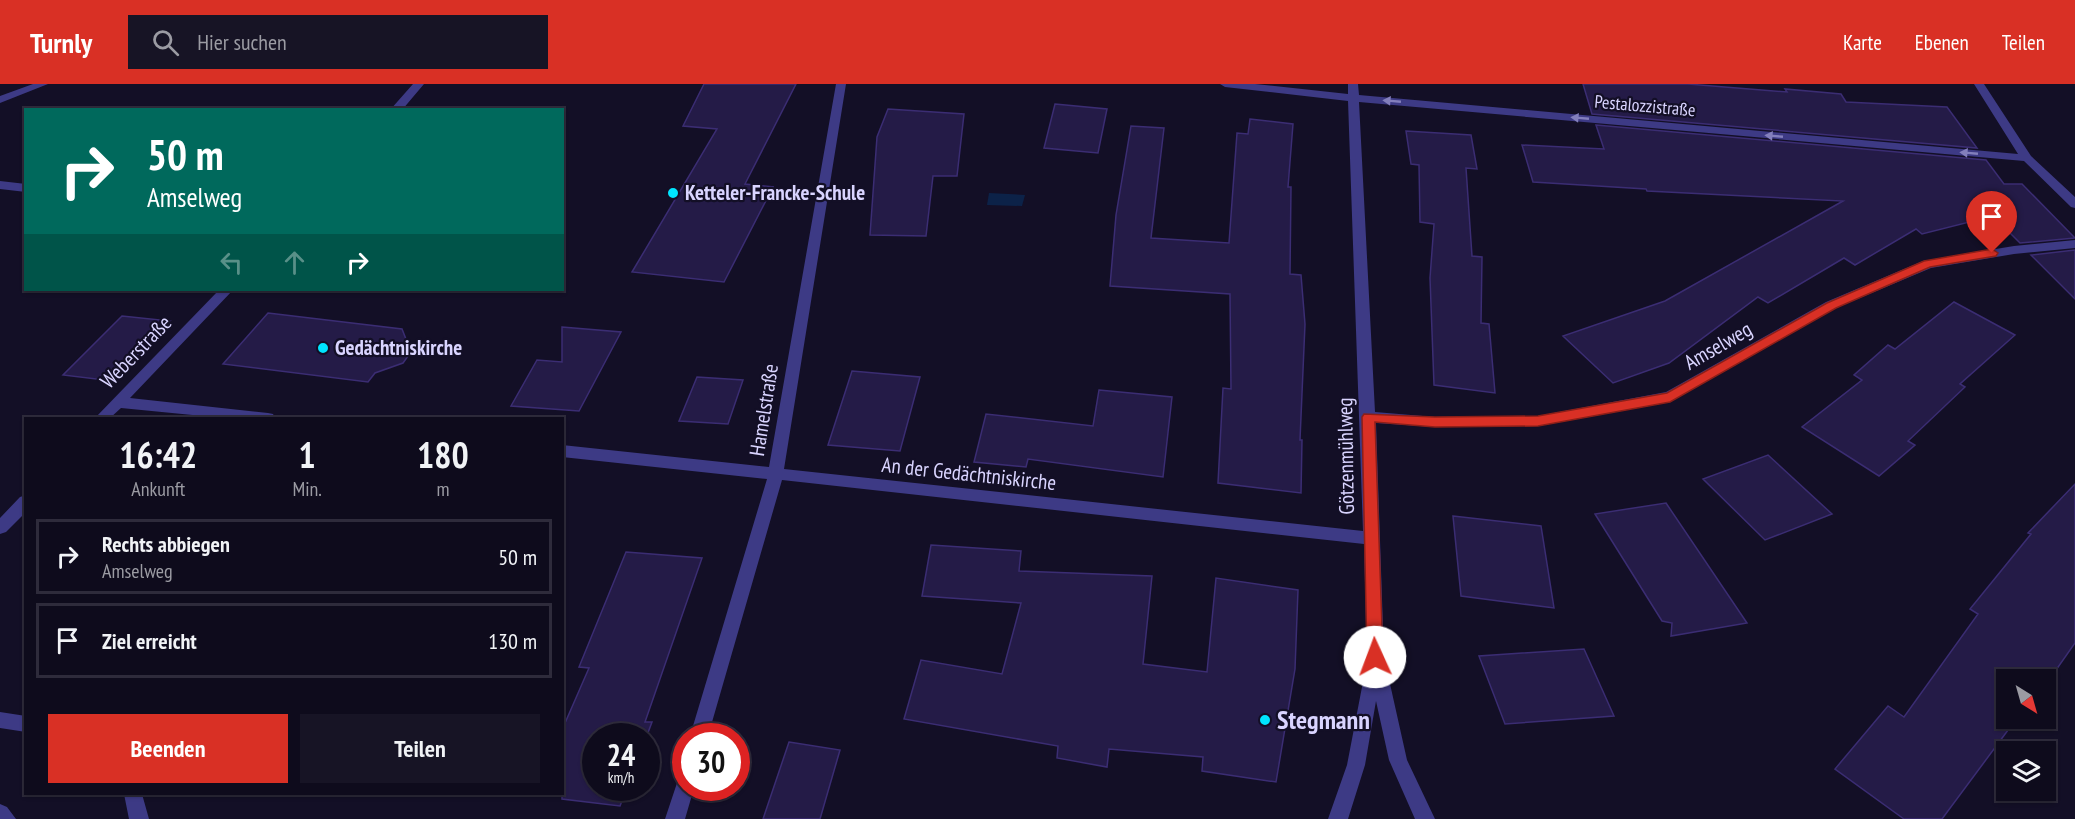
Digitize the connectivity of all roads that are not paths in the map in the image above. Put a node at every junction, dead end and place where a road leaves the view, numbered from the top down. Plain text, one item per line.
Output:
1 (43, 84) edge
2 (419, 84) edge
3 (841, 84) edge
4 (1225, 84) edge
5 (1353, 84) edge
6 (1979, 84) edge
7 (1355, 98) junction
8 (0, 100) edge
9 (397, 108) edge
10 (2027, 159) junction
11 (0, 185) edge
12 (24, 188) edge
13 (2075, 204) edge
14 (2075, 244) edge
15 (225, 291) edge
16 (118, 402) junction
17 (103, 417) edge
18 (259, 417) edge
19 (1368, 417) junction
20 (564, 451) edge
21 (776, 474) junction
22 (24, 503) edge
23 (0, 528) edge
24 (1371, 538) junction
25 (1375, 657) junction
26 (0, 720) edge
27 (703, 723) edge
28 (24, 724) edge
29 (133, 795) edge
30 (680, 801) edge
31 (0, 813) edge
32 (6, 819) edge
33 (139, 819) edge
34 (675, 819) edge
35 (1338, 819) edge
36 (1425, 819) edge

1 - 8 street
2 - 9 street
3 - 21 street, Hamelstraße
4 - 7 street, Pestalozzistraße
5 - 7 street, Götzenmühlweg
6 - 10 street
10 -> 7 street, Pestalozzistraße
7 - 19 street, Götzenmühlweg
10 - 13 street
11 - 12 street
14 - 19 street, Amselweg
15 - 16 street, Weberstraße
16 - 17 street, Weberstraße
16 - 18 street
19 - 24 street, Götzenmühlweg
20 - 21 street, An der Gedächtniskirche
21 - 24 street, An der Gedächtniskirche
21 - 27 street, Hamelstraße
22 - 23 street
24 - 25 street, Götzenmühlweg
25 - 35 street
25 - 36 street, Götzenmühlweg
26 - 28 street
29 - 33 street
30 - 34 street
31 - 32 street

